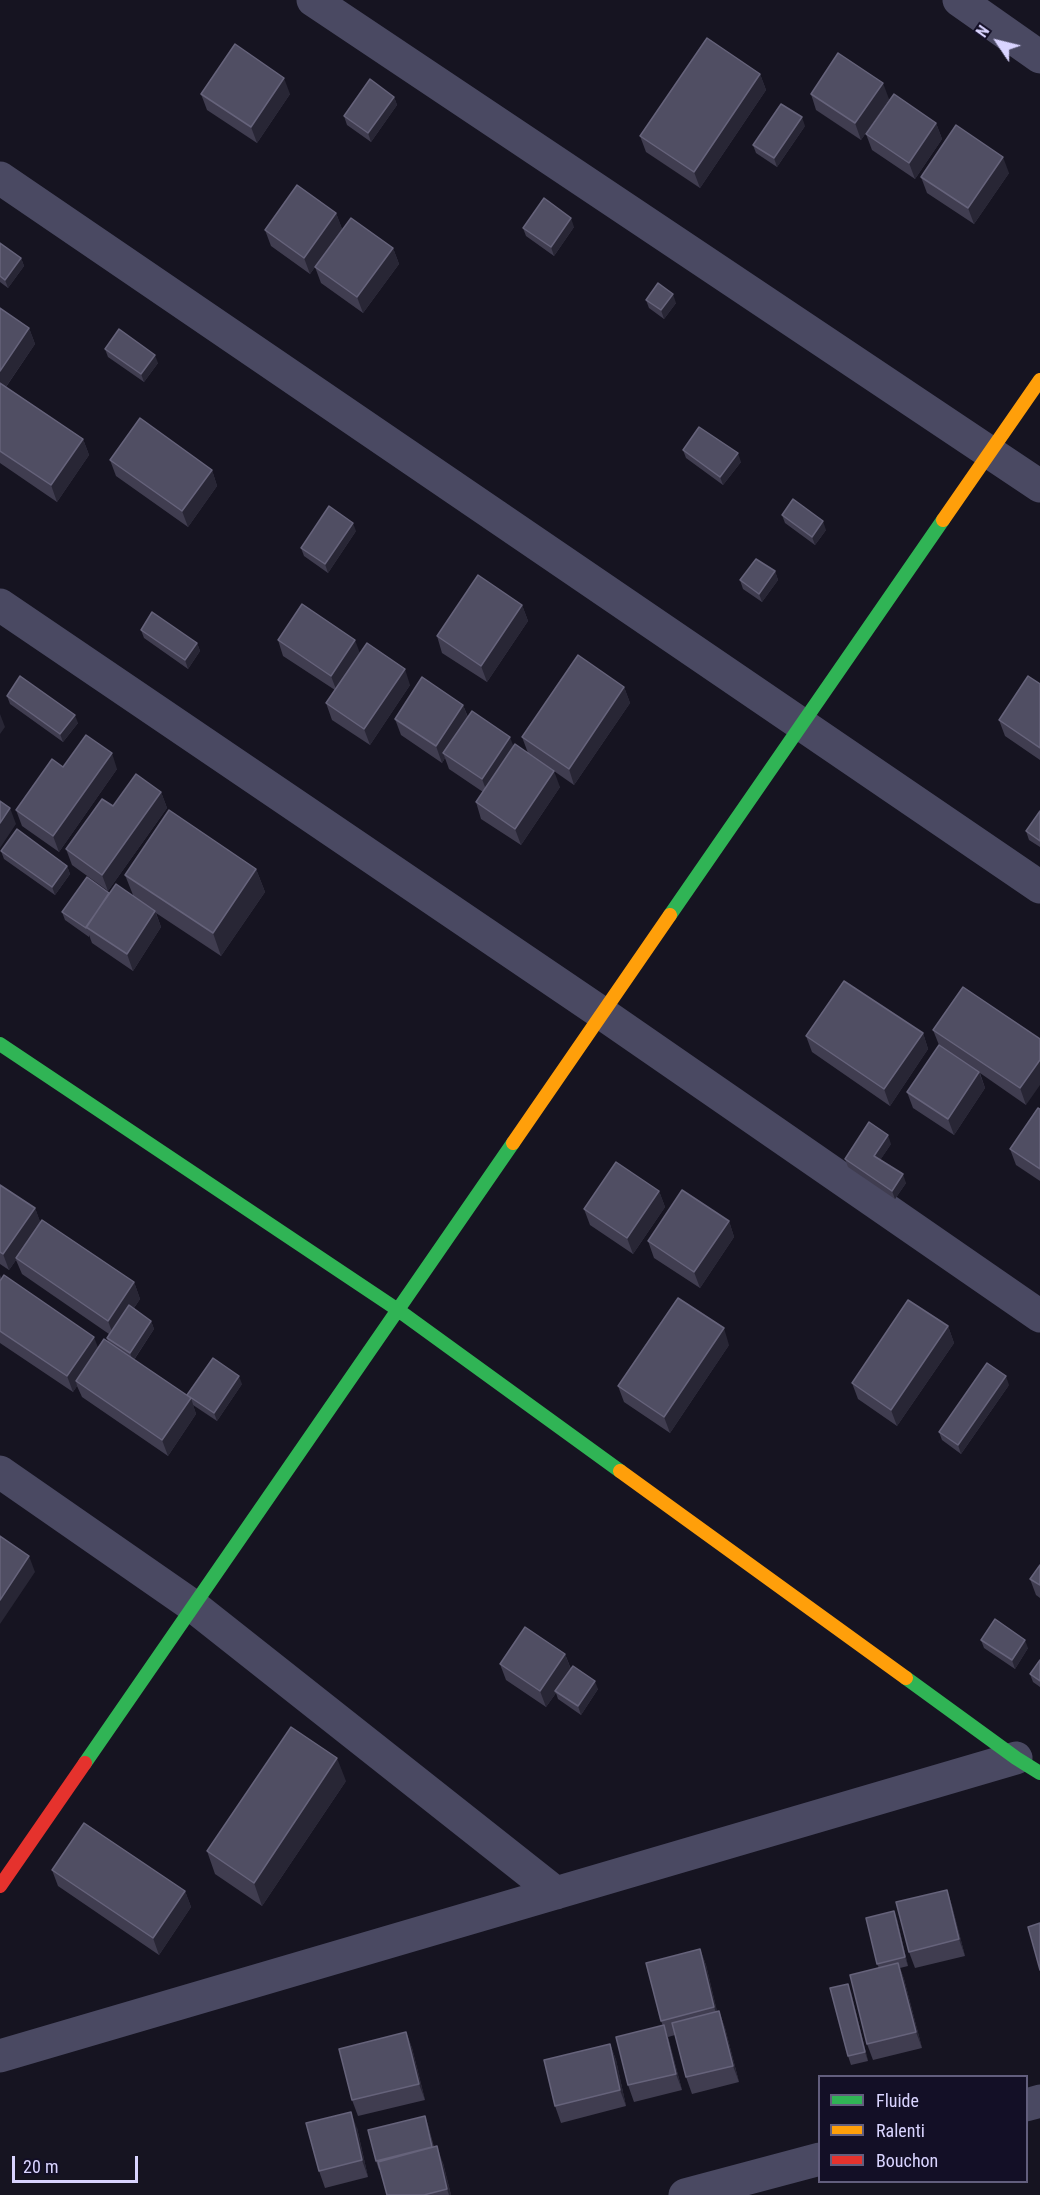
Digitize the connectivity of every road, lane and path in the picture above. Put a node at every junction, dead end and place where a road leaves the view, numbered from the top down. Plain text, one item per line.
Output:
1 (313, 0) edge
2 (959, 0) edge
3 (1040, 57) edge
4 (0, 178) edge
5 (1040, 380) edge
6 (990, 452) junction
7 (1040, 486) edge
8 (0, 605) edge
9 (802, 724) junction
10 (1040, 887) edge
11 (603, 1014) junction
12 (0, 1044) edge
13 (398, 1310) junction
14 (1040, 1316) edge
15 (0, 1472) edge
16 (193, 1606) junction
17 (1028, 1766) edge
18 (0, 1886) edge
19 (556, 1893) junction
20 (0, 2056) edge
21 (818, 2159) edge
22 (685, 2195) edge

1 - 6 street
2 - 3 street
4 - 9 street
5 - 6 street
6 - 7 street
6 - 9 street
8 - 11 street
9 - 10 street
9 - 11 street
11 - 13 street
11 - 14 street
12 - 13 street
13 - 16 street
13 - 17 street
15 - 16 street
16 - 18 street
16 - 19 street
17 - 19 street
19 - 20 street
21 - 22 street

